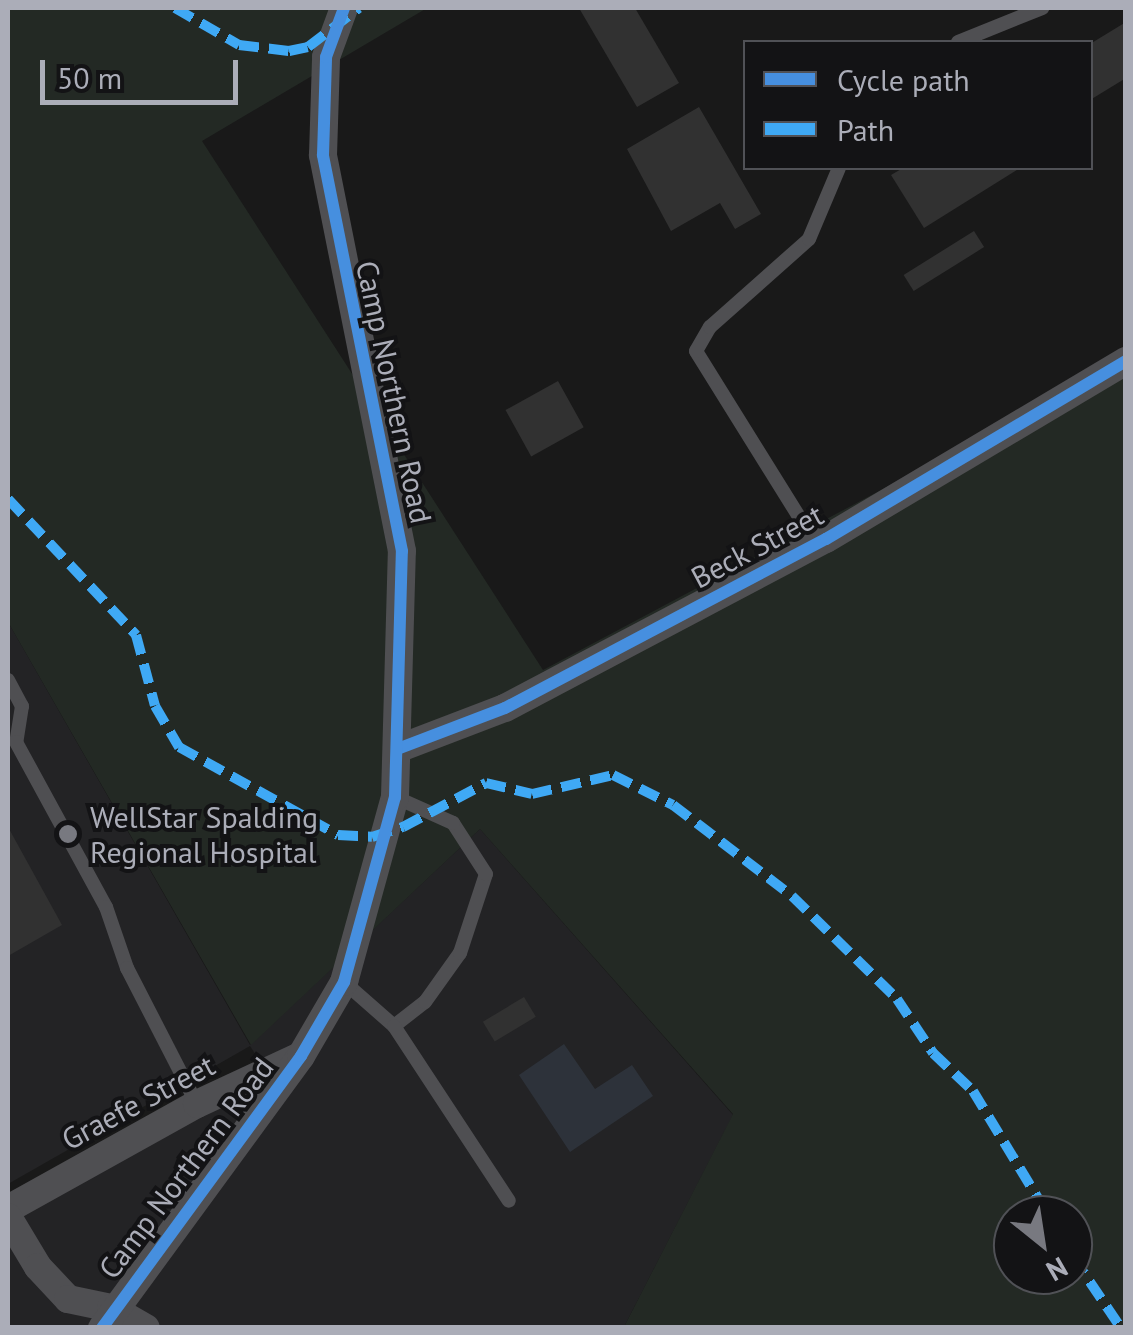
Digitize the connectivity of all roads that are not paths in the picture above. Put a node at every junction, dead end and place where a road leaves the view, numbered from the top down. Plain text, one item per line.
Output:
1 (344, 8) edge
2 (1042, 8) edge
3 (963, 40) edge
4 (838, 170) edge
5 (1126, 362) edge
6 (816, 544) junction
7 (8, 680) edge
8 (12, 741) edge
9 (400, 748) junction
10 (395, 798) junction
11 (344, 982) junction
12 (394, 1026) junction
13 (302, 1056) junction
14 (197, 1104) junction
15 (509, 1201) dead end
16 (8, 1209) edge
17 (8, 1217) edge
18 (106, 1318) edge
19 (146, 1328) edge

1 - 9 street, Camp Northern Road
2 - 3 lane
4 - 6 lane
5 - 6 street, Beck Street
6 - 9 street, Beck Street
7 - 8 lane
8 - 14 lane
9 - 10 street, Camp Northern Road
10 - 11 street, Camp Northern Road
10 - 12 lane
11 - 12 lane
11 - 13 street, Camp Northern Road
12 - 15 lane
13 - 14 street, Graefe Street
13 - 18 street, Camp Northern Road
14 - 16 street, Graefe Street
17 - 18 street
18 - 19 street

